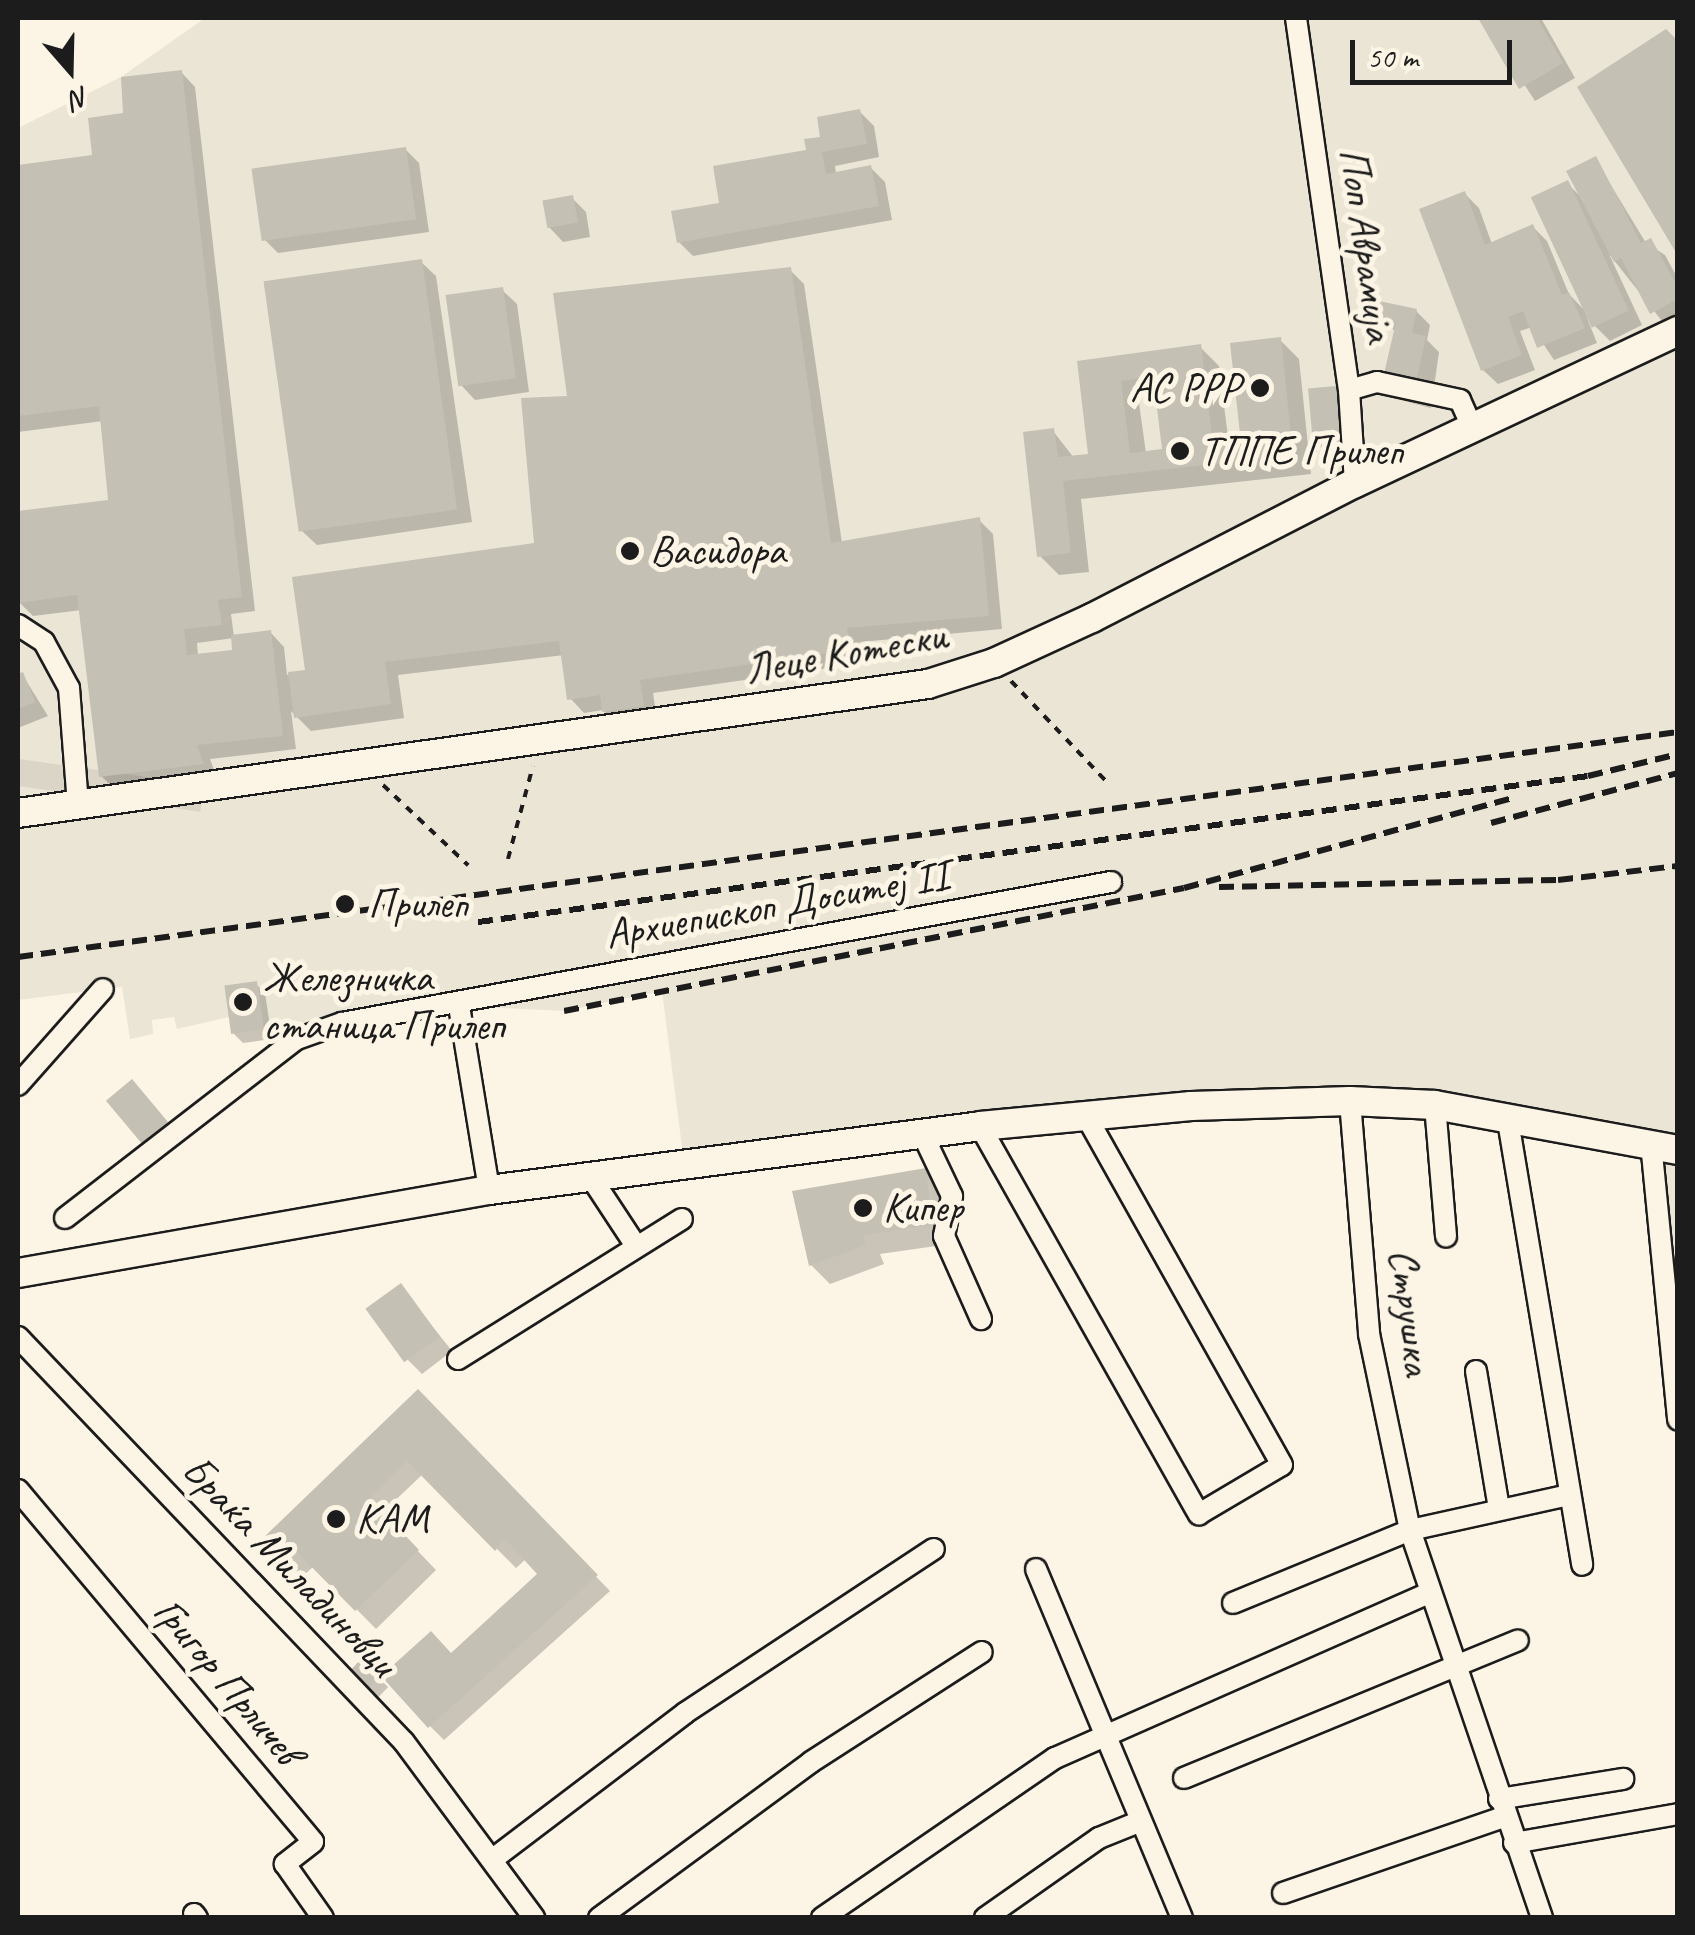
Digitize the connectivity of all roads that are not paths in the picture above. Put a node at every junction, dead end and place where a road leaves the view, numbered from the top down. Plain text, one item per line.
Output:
1 (1296, 18) edge
2 (1678, 331) edge
3 (1348, 390) junction
4 (1473, 428) junction
5 (1355, 483) junction
6 (18, 625) edge
7 (78, 805) junction
8 (18, 813) edge
9 (1111, 882) dead end
10 (103, 989) dead end
11 (458, 1006) junction
12 (18, 1085) edge
13 (1350, 1100) junction
14 (1434, 1105) junction
15 (1506, 1114) junction
16 (1088, 1119) junction
17 (980, 1126) junction
18 (922, 1133) junction
19 (1664, 1146) edge
20 (592, 1179) junction
21 (489, 1190) junction
22 (65, 1218) dead end
23 (682, 1219) dead end
24 (1446, 1237) dead end
25 (636, 1246) junction
26 (18, 1274) edge
27 (980, 1319) dead end
28 (18, 1336) edge
29 (458, 1359) dead end
30 (1476, 1371) dead end
31 (1678, 1420) edge
32 (18, 1490) edge
33 (1570, 1495) junction
34 (1499, 1510) junction
35 (1410, 1530) junction
36 (934, 1549) dead end
37 (1582, 1565) dead end
38 (1036, 1569) dead end
39 (1427, 1594) junction
40 (1232, 1603) dead end
41 (1518, 1640) dead end
42 (982, 1652) dead end
43 (1452, 1664) junction
44 (1106, 1736) junction
45 (1184, 1778) dead end
46 (1623, 1779) dead end
47 (1502, 1808) junction
48 (1678, 1814) edge
49 (1141, 1821) junction
50 (1514, 1843) junction
51 (493, 1858) junction
52 (1283, 1893) dead end
53 (323, 1918) edge
54 (534, 1918) edge
55 (599, 1918) edge
56 (822, 1918) edge
57 (985, 1918) edge
58 (1182, 1918) edge
59 (1542, 1918) edge

1 - 3 street, Поп Аврамија
2 - 4 main road, Леце Котески
3 - 4 street
3 - 5 street, Поп Аврамија
4 - 5 main road, Леце Котески
5 - 7 main road, Леце Котески
6 - 7 street
7 - 8 main road, Леце Котески
9 - 11 street, Архиепископ Доситеј II
10 - 12 street
11 - 21 street
11 - 22 street, Архиепископ Доситеј II
13 - 14 main road
13 - 16 main road
13 - 35 street, Струшка
14 - 15 main road
14 - 24 street, Струшка
15 - 19 main road
15 - 33 street
16 - 17 main road
16 - 17 street
17 - 18 main road
18 - 20 main road
18 - 27 street
19 - 31 street
20 - 21 main road
20 - 25 street
21 - 26 main road
23 - 25 street
25 - 29 street
28 - 51 street, Браќа Миладиновци
30 - 34 street, Струшка
32 - 53 street, Григор Прличев
33 - 34 street
33 - 37 street
34 - 35 street
35 - 39 street, Струшка
35 - 40 street
36 - 51 street
38 - 44 street
39 - 43 street, Струшка
39 - 44 street
41 - 43 street
42 - 55 street
43 - 45 street
43 - 47 street, Струшка
44 - 49 street
44 - 56 street
46 - 47 street
47 - 50 street, Струшка
47 - 52 street
48 - 50 street
49 - 57 street
49 - 58 street
50 - 59 street, Струшка
51 - 54 street, Браќа Миладиновци

